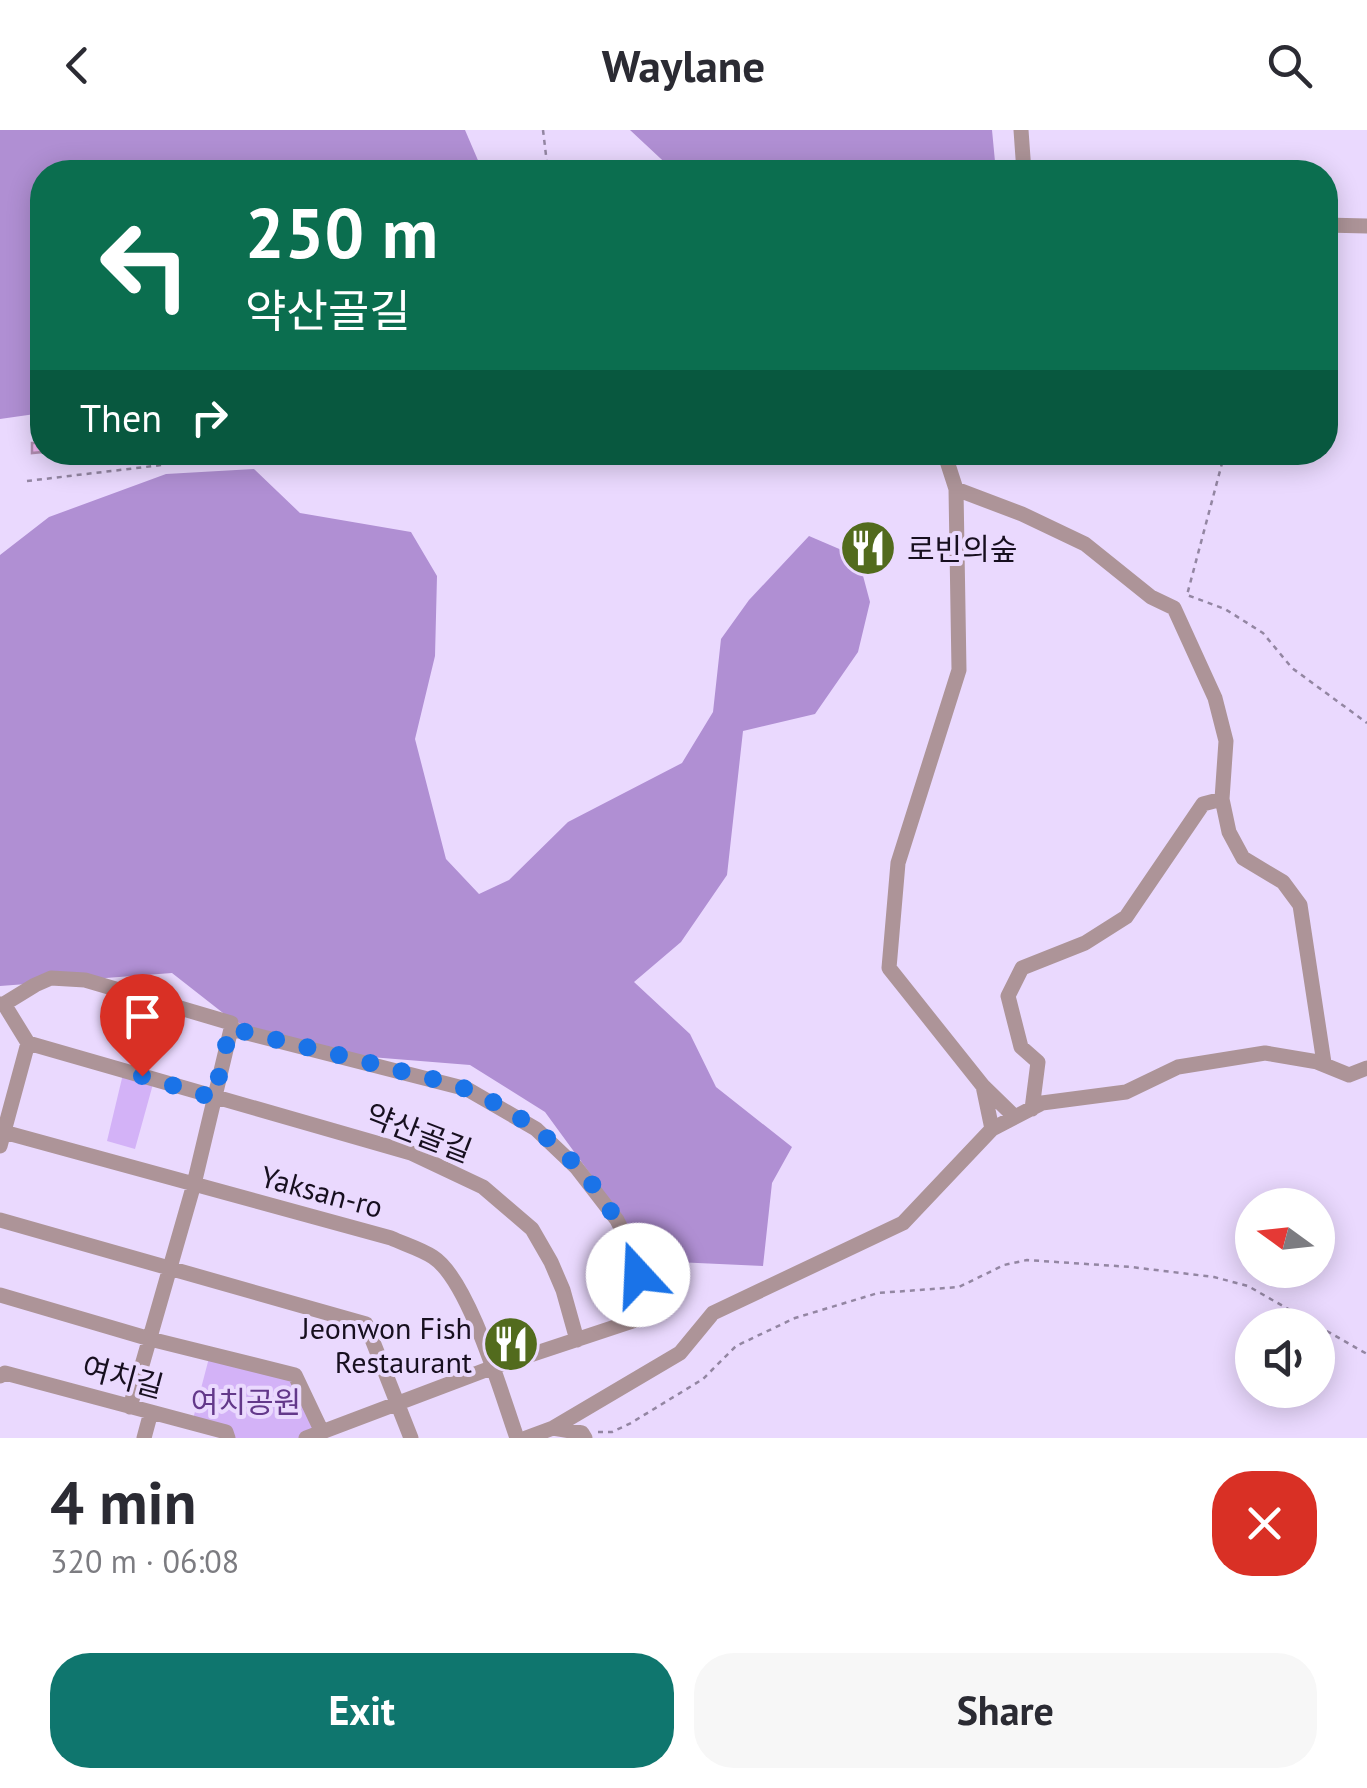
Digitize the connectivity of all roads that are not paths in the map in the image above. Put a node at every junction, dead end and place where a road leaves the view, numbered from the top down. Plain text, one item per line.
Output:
1 (1020, 130) edge
2 (1023, 160) edge
3 (1338, 225) edge
4 (1367, 226) edge
5 (948, 465) edge
6 (956, 489) junction
7 (1187, 595) road end
8 (1174, 608) junction
9 (1222, 799) junction
10 (2, 1004) edge
11 (230, 1028) junction
12 (28, 1043) junction
13 (1317, 1062) junction
14 (1367, 1068) edge
15 (983, 1086) junction
16 (214, 1098) junction
17 (1032, 1109) junction
18 (1015, 1117) junction
19 (992, 1129) junction
20 (1, 1136) edge
21 (194, 1184) junction
22 (0, 1220) edge
23 (169, 1268) junction
24 (0, 1295) edge
25 (150, 1339) junction
26 (576, 1340) junction
27 (492, 1368) junction
28 (0, 1376) edge
29 (398, 1403) junction
30 (130, 1407) junction
31 (151, 1412) junction
32 (553, 1428) junction
33 (322, 1432) junction
34 (584, 1436) edge
35 (144, 1438) edge
36 (228, 1438) edge
37 (306, 1438) edge
38 (410, 1438) edge
39 (517, 1438) edge
40 (526, 1438) edge

1 - 2 street
3 - 4 street
5 - 6 street
6 - 8 street
6 - 15 street
7 - 8 street
8 - 9 street
9 - 13 street
9 - 17 street
10 - 11 street, 약산골길
10 - 12 street, 약산골길
11 - 16 street
11 - 26 street, 약산골길
12 - 16 street, 약산골길
12 - 20 street
13 - 14 street
13 - 17 street
15 - 18 street
15 - 19 street
16 - 21 street
16 - 26 street, 약산골길
17 - 18 street
18 - 19 street
19 - 32 street
20 - 21 street, Yaksan-ro
21 - 23 street
21 - 27 street, Yaksan-ro
22 - 23 street
23 - 25 street
23 - 29 street
24 - 25 street
25 - 30 street
25 - 33 street
26 - 27 street, 약산골길
27 - 29 street, 약산골길
27 - 39 street, Yaksan-ro
28 - 30 street, 여치길
29 - 33 street, 약산골길
29 - 38 street
30 - 31 street, 여치길
31 - 35 street
31 - 36 street, 여치길
32 - 34 street
32 - 40 street
33 - 37 street, 약산골길

